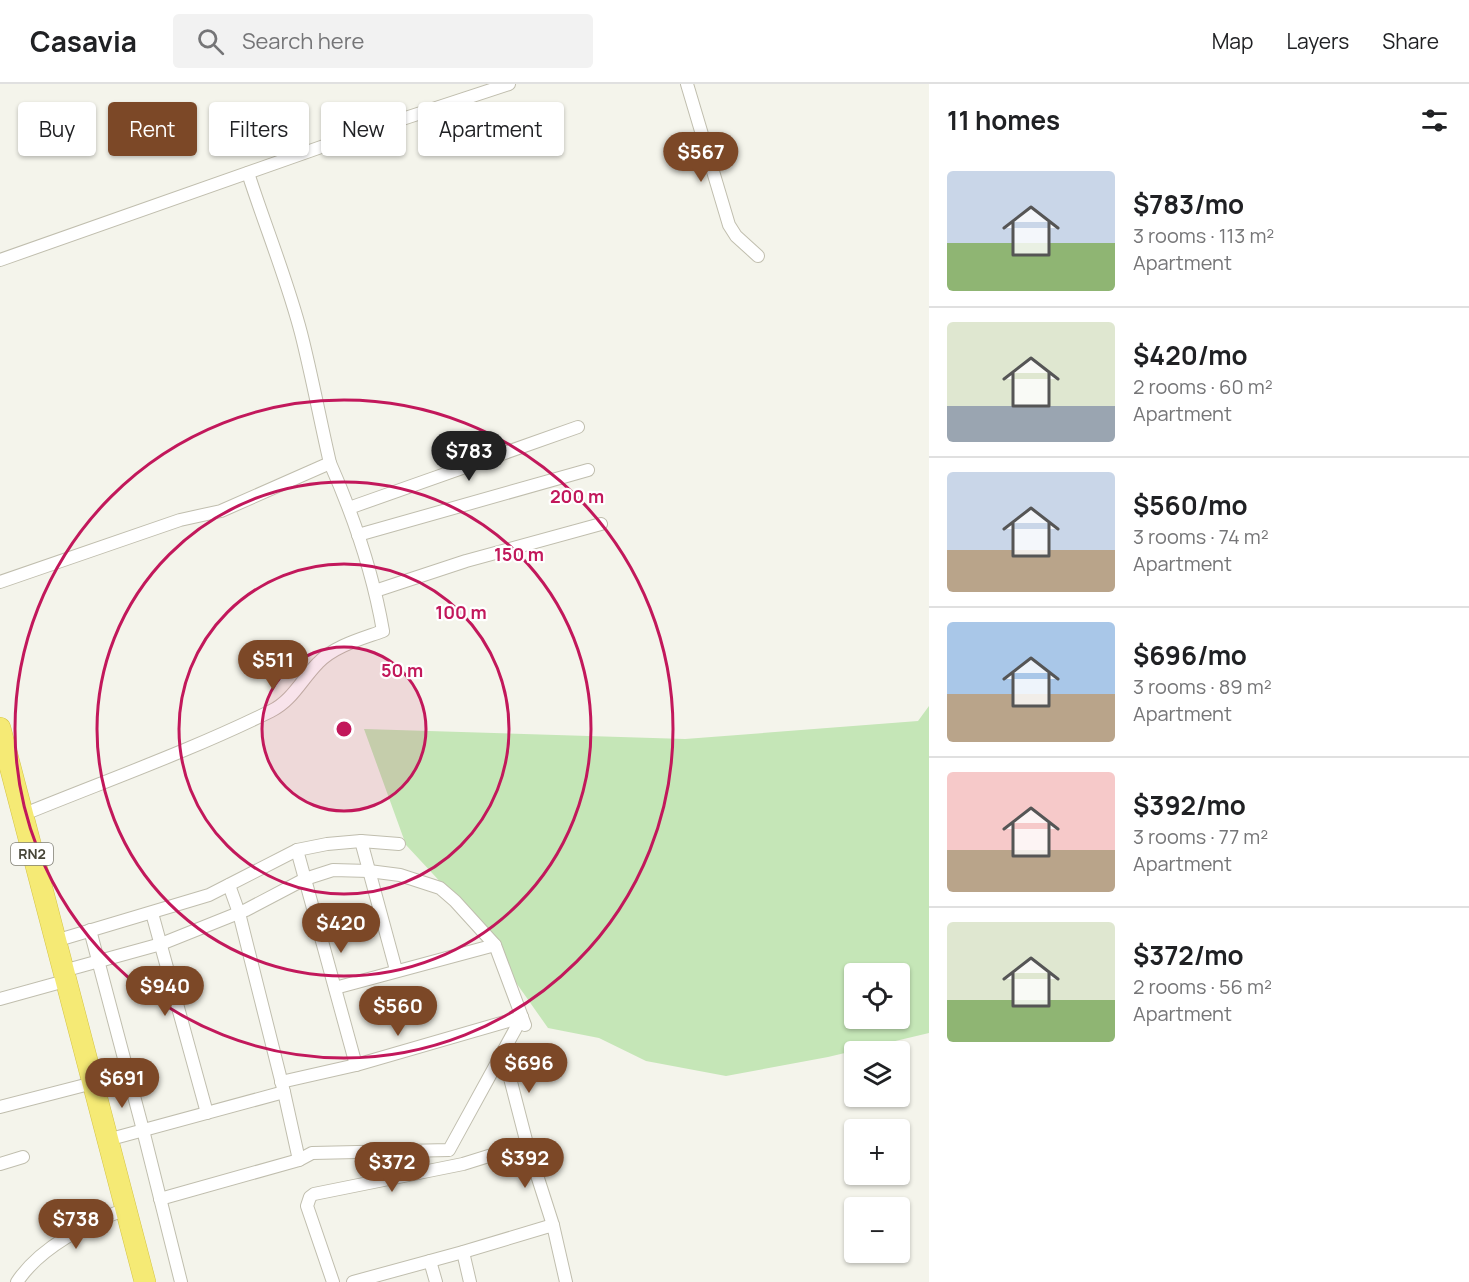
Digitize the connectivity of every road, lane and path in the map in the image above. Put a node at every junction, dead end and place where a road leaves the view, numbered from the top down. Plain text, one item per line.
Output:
1 (509, 84) edge
2 (687, 84) edge
3 (248, 173) junction
4 (758, 256) dead end
5 (0, 260) edge
6 (578, 427) dead end
7 (330, 463) junction
8 (588, 470) dead end
9 (349, 508) junction
10 (601, 524) dead end
11 (358, 535) junction
12 (0, 582) edge
13 (375, 591) junction
14 (0, 728) edge
15 (22, 815) junction
16 (361, 841) junction
17 (399, 844) dead end
18 (297, 850) junction
19 (369, 871) junction
20 (305, 879) junction
21 (229, 885) junction
22 (152, 913) junction
23 (239, 913) junction
24 (90, 930) junction
25 (55, 941) junction
26 (161, 944) junction
27 (495, 945) junction
28 (98, 961) junction
29 (396, 970) junction
30 (64, 976) junction
31 (335, 988) junction
32 (0, 999) edge
33 (523, 1021) junction
34 (503, 1052) junction
35 (356, 1065) junction
36 (93, 1083) junction
37 (283, 1087) junction
38 (0, 1107) edge
39 (207, 1113) junction
40 (143, 1130) junction
41 (107, 1140) junction
42 (527, 1144) junction
43 (23, 1157) dead end
44 (299, 1160) junction
45 (0, 1164) edge
46 (160, 1199) junction
47 (126, 1209) junction
48 (553, 1225) junction
49 (463, 1252) junction
50 (430, 1261) junction
51 (17, 1282) edge
52 (145, 1282) edge
53 (181, 1282) edge
54 (333, 1282) edge
55 (353, 1282) edge
56 (436, 1282) edge
57 (470, 1282) edge
58 (566, 1282) edge

1 - 3 street
2 - 4 street
3 - 5 street
3 - 7 street
6 - 9 street
7 - 9 street
7 - 12 street
8 - 11 street
9 - 11 street
10 - 13 street
11 - 13 street
13 - 15 street
14 - 15 highway, RN2
15 - 25 highway, RN2
16 - 17 street
16 - 18 street
16 - 19 street
18 - 20 street
18 - 21 street
19 - 20 street
19 - 27 street
19 - 29 street
20 - 23 street
20 - 31 street
21 - 22 street
21 - 23 street
22 - 24 street
22 - 26 street
23 - 26 street
23 - 37 street
24 - 25 street
24 - 28 street
25 - 30 highway, RN2
26 - 28 street
26 - 39 street
27 - 29 street
27 - 33 street
28 - 30 street
28 - 40 street
29 - 31 street
30 - 32 street
30 - 36 highway, RN2
31 - 35 street
33 - 34 street
33 - 35 street
34 - 42 street
34 - 44 street
35 - 37 street
36 - 38 street
36 - 41 highway, RN2
37 - 39 street
37 - 44 street
39 - 40 street
40 - 41 street
40 - 46 street
41 - 47 highway, RN2
42 - 48 street
42 - 54 street
43 - 45 street
44 - 46 street
46 - 53 street
47 - 51 street
47 - 52 highway, RN2
48 - 49 street
48 - 58 street
49 - 50 street
49 - 57 street
50 - 55 street
50 - 56 street

